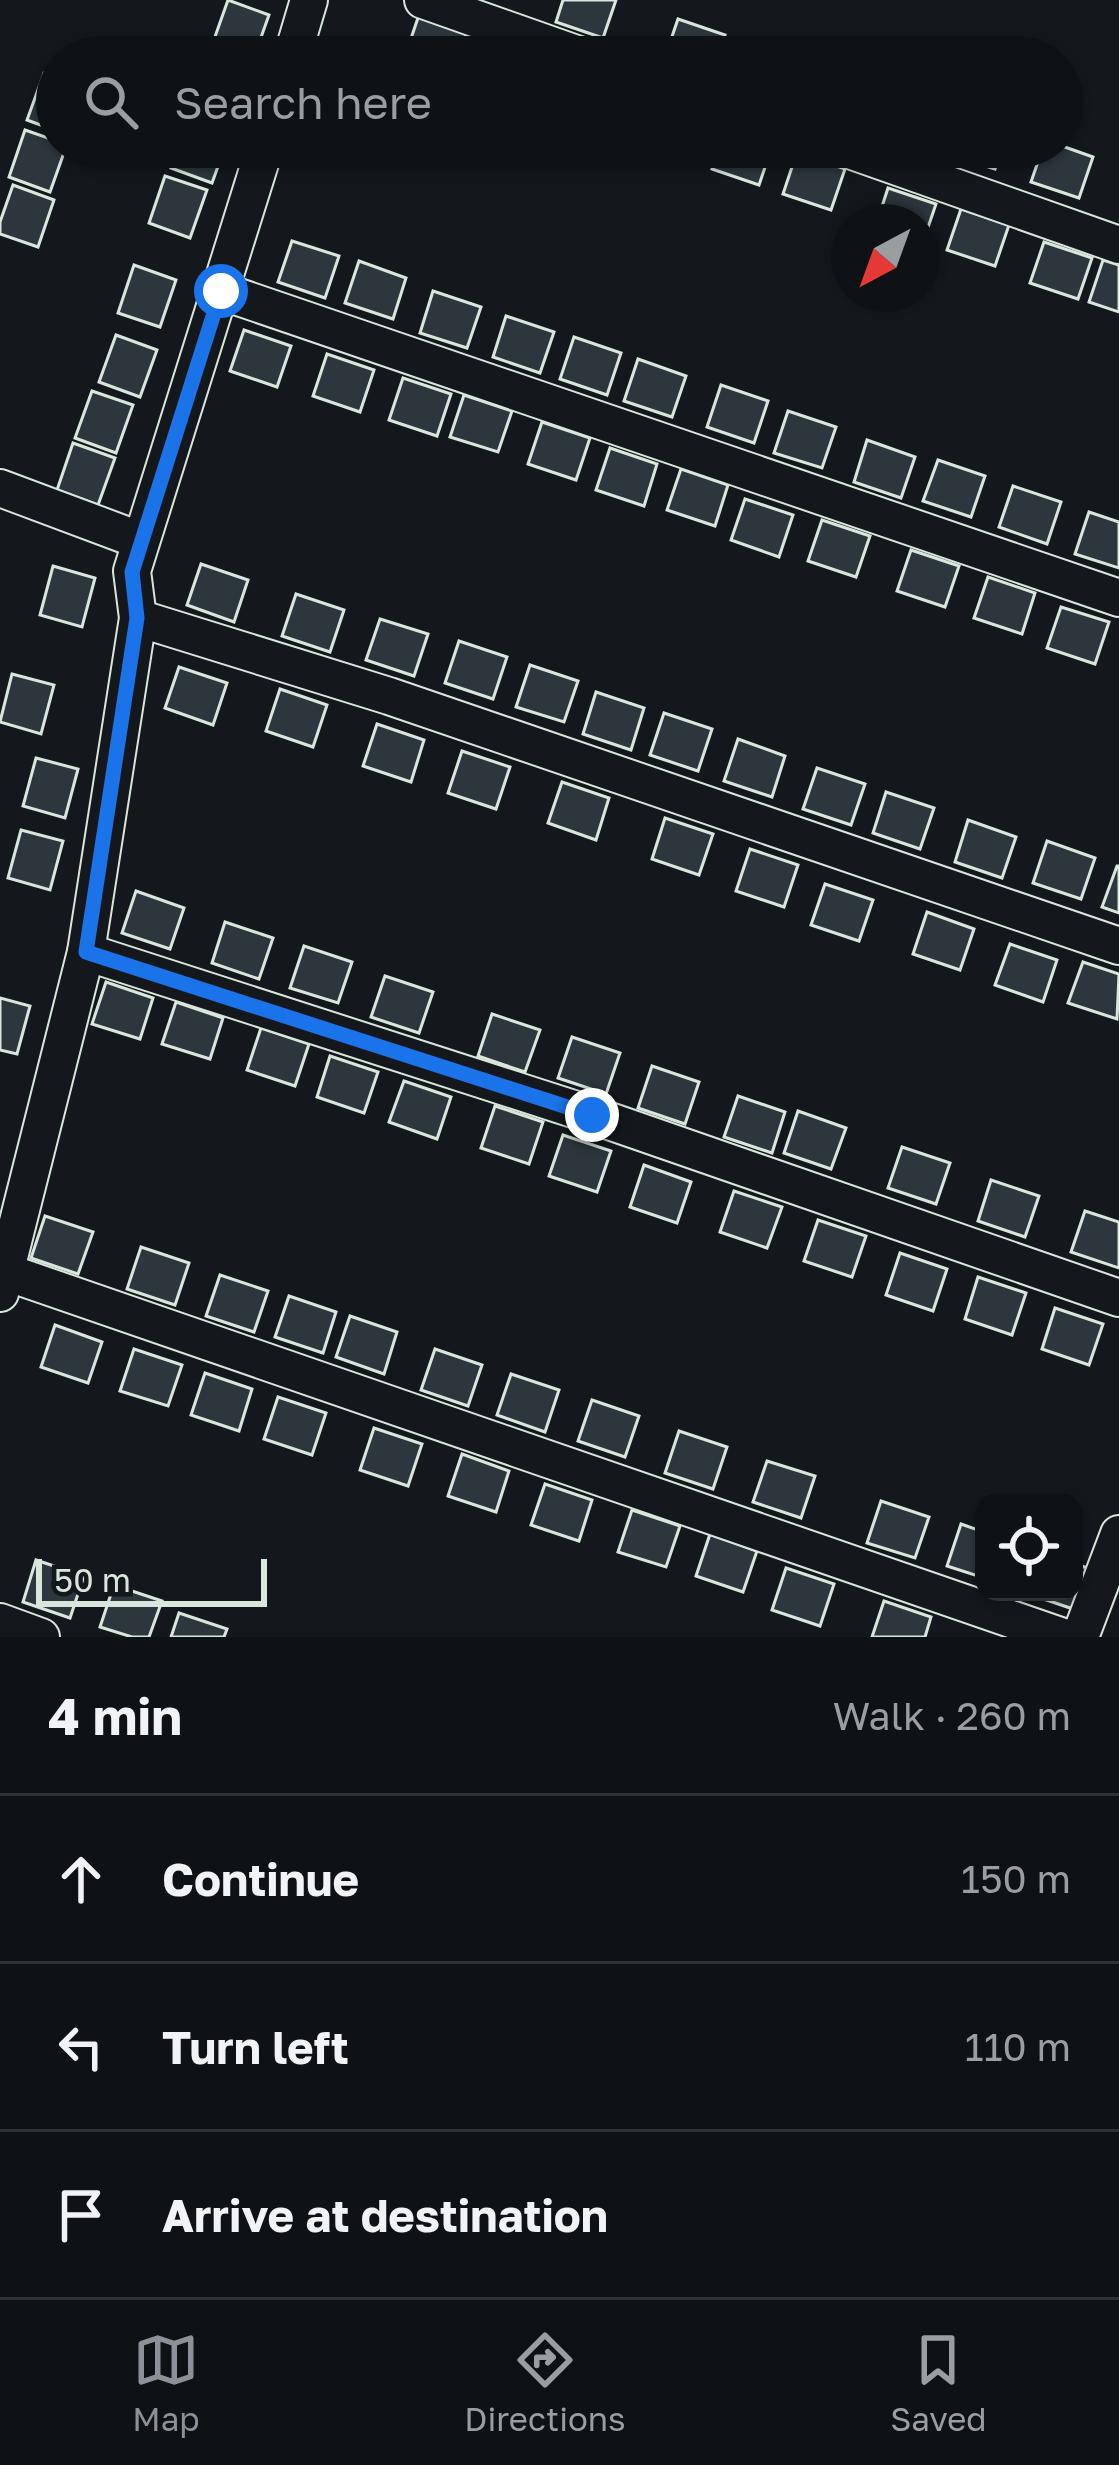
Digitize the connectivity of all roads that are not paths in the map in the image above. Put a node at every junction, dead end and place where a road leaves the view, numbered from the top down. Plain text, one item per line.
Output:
1 (310, 0) edge
2 (423, 0) edge
3 (299, 36) edge
4 (525, 36) edge
5 (259, 168) edge
6 (901, 168) edge
7 (1119, 245) edge
8 (221, 291) junction
9 (0, 488) edge
10 (139, 540) junction
11 (1119, 598) edge
12 (137, 618) junction
13 (1119, 946) edge
14 (86, 952) junction
15 (3, 1282) edge
16 (1119, 1298) edge
17 (1119, 1534) edge
18 (0, 1622) edge
19 (41, 1637) edge
20 (1063, 1637) edge
21 (1080, 1637) edge

1 - 3 street
2 - 4 street
5 - 8 street
6 - 7 street
8 - 10 street
8 - 11 street
9 - 10 street
10 - 12 street
12 - 13 street
12 - 14 street
14 - 15 street
14 - 16 street
15 - 20 street
17 - 21 street
18 - 19 street

